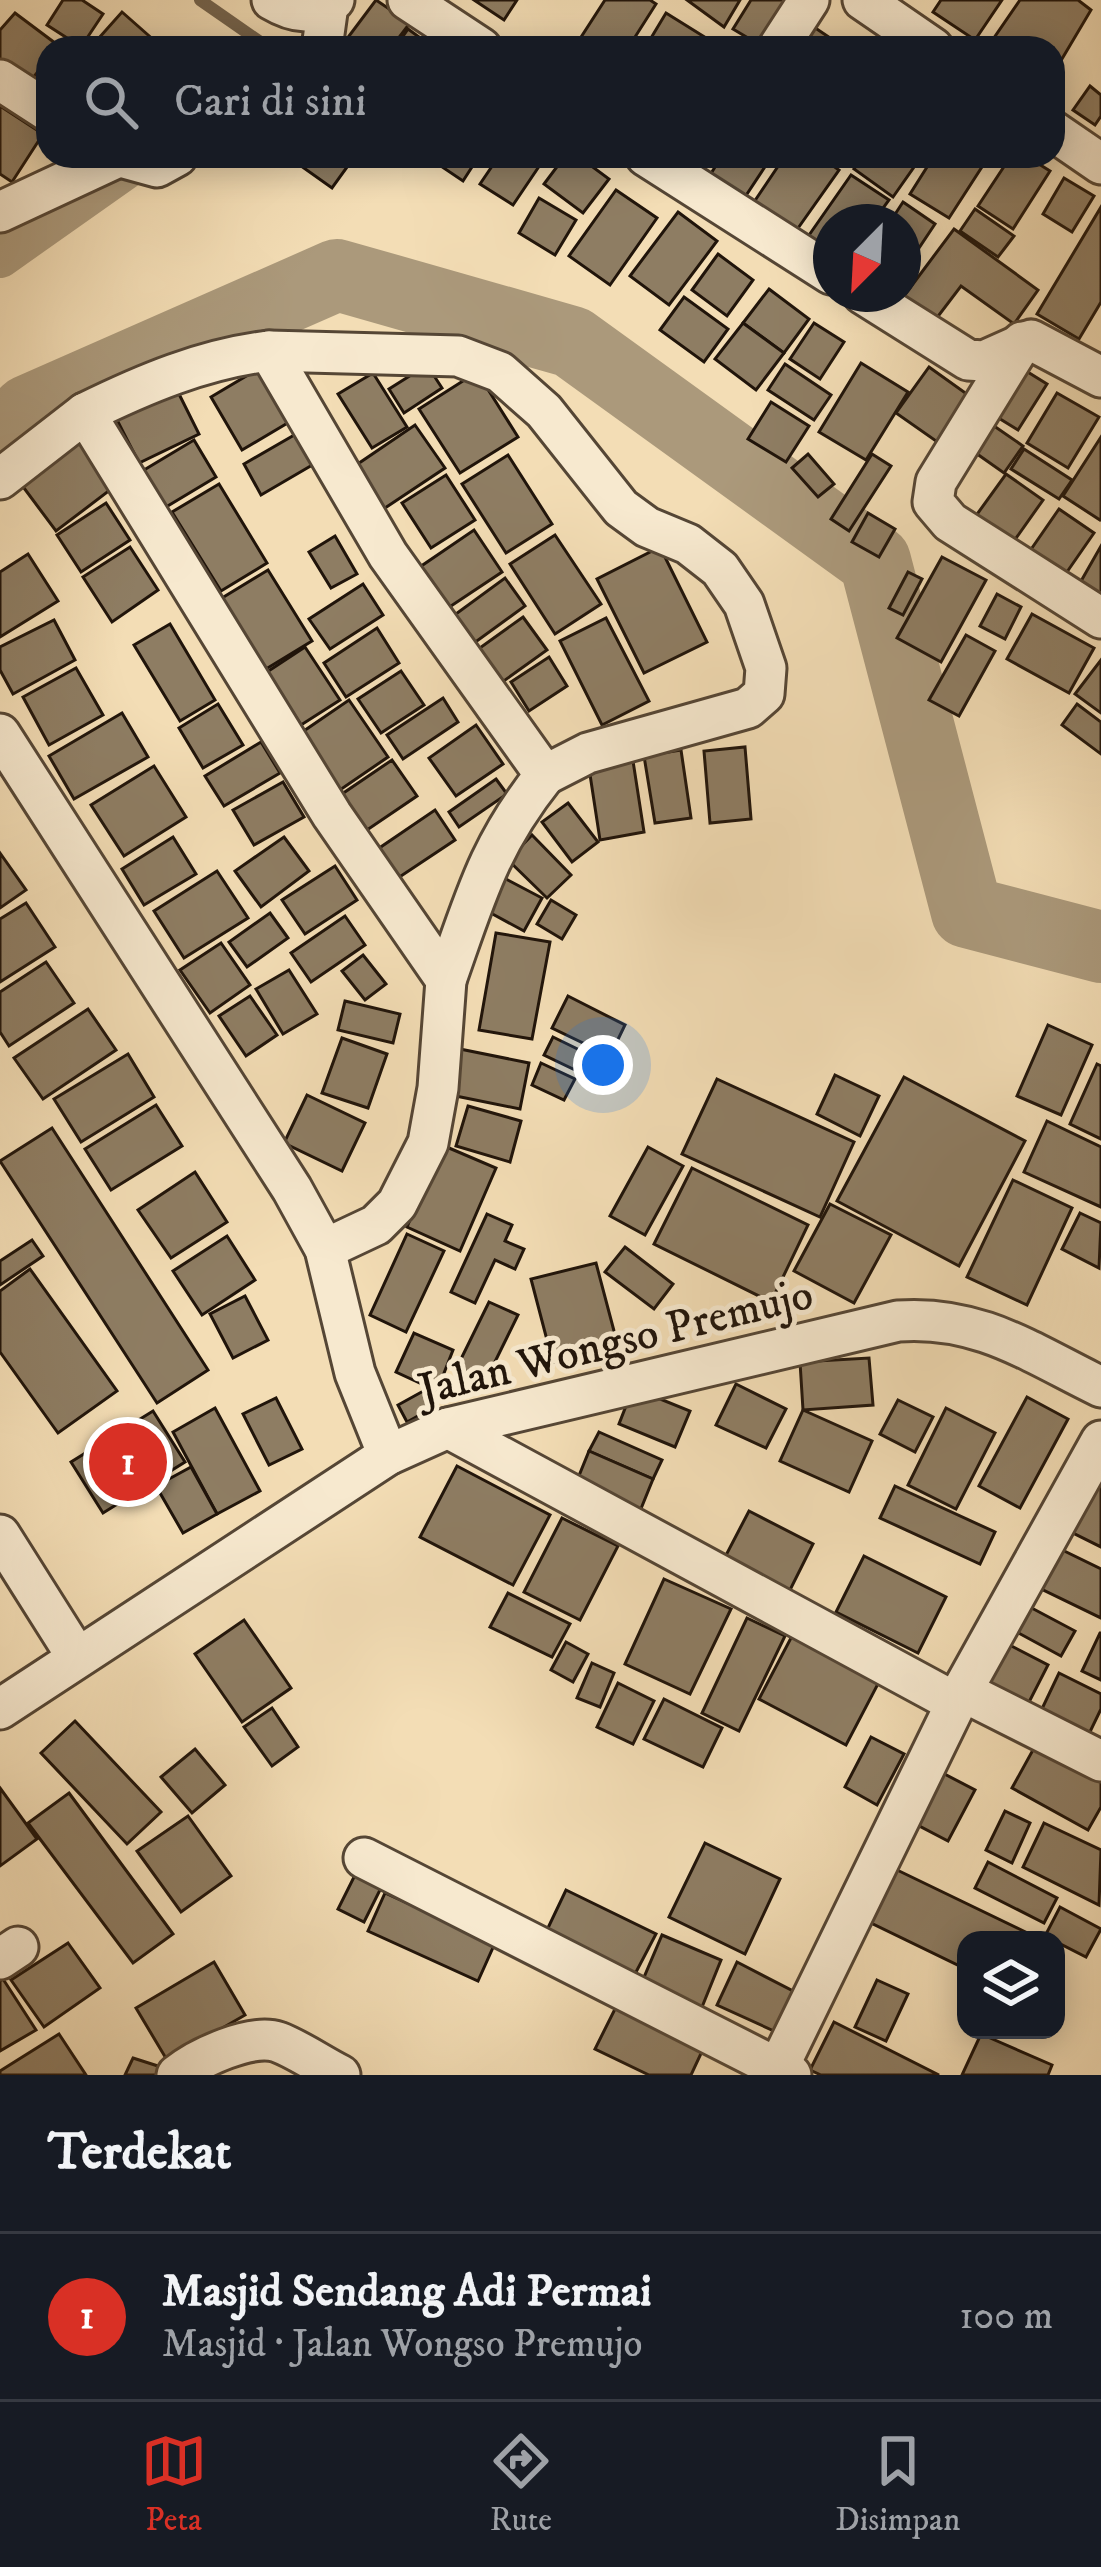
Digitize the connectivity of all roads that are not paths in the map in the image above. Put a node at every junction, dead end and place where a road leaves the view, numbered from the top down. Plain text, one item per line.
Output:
1 (408, 0) edge
2 (809, 0) edge
3 (862, 0) edge
4 (276, 3) edge
5 (331, 3) edge
6 (324, 36) edge
7 (463, 36) edge
8 (786, 36) edge
9 (914, 36) edge
10 (0, 80) edge
11 (36, 103) edge
12 (1065, 139) edge
13 (1101, 164) edge
14 (93, 168) edge
15 (699, 170) edge
16 (0, 212) edge
17 (813, 260) edge
18 (893, 312) edge
19 (1022, 342) junction
20 (269, 351) junction
21 (1101, 377) edge
22 (85, 413) junction
23 (0, 479) edge
24 (1101, 618) edge
25 (0, 734) edge
26 (545, 775) junction
27 (446, 980) junction
28 (325, 1249) junction
29 (1101, 1387) edge
30 (448, 1428) junction
31 (1101, 1441) edge
32 (388, 1455) junction
33 (0, 1535) edge
34 (77, 1658) junction
35 (959, 1697) junction
36 (0, 1709) edge
37 (1101, 1761) edge
38 (364, 1858) dead end
39 (784, 2072) edge
40 (177, 2075) edge
41 (340, 2075) edge

1 - 7 street
2 - 8 street
3 - 9 street
4 - 5 street
5 - 6 street
10 - 11 street
12 - 13 street
14 - 16 street
15 - 17 street
18 - 19 street
19 - 21 street
19 - 24 street
20 - 22 street
20 - 26 street
20 - 26 street
22 - 23 street
22 - 27 street
25 - 28 street
26 - 27 street
27 - 28 street
28 - 32 street
29 - 30 street, Jalan Wongso Premujo
30 - 32 street, Jalan Wongso Premujo
30 - 35 street
31 - 35 street
32 - 34 street, Jalan Wongso Premujo
33 - 34 street
34 - 36 street, Jalan Wongso Premujo
35 - 37 street
35 - 39 street
38 - 39 street
40 - 41 street

